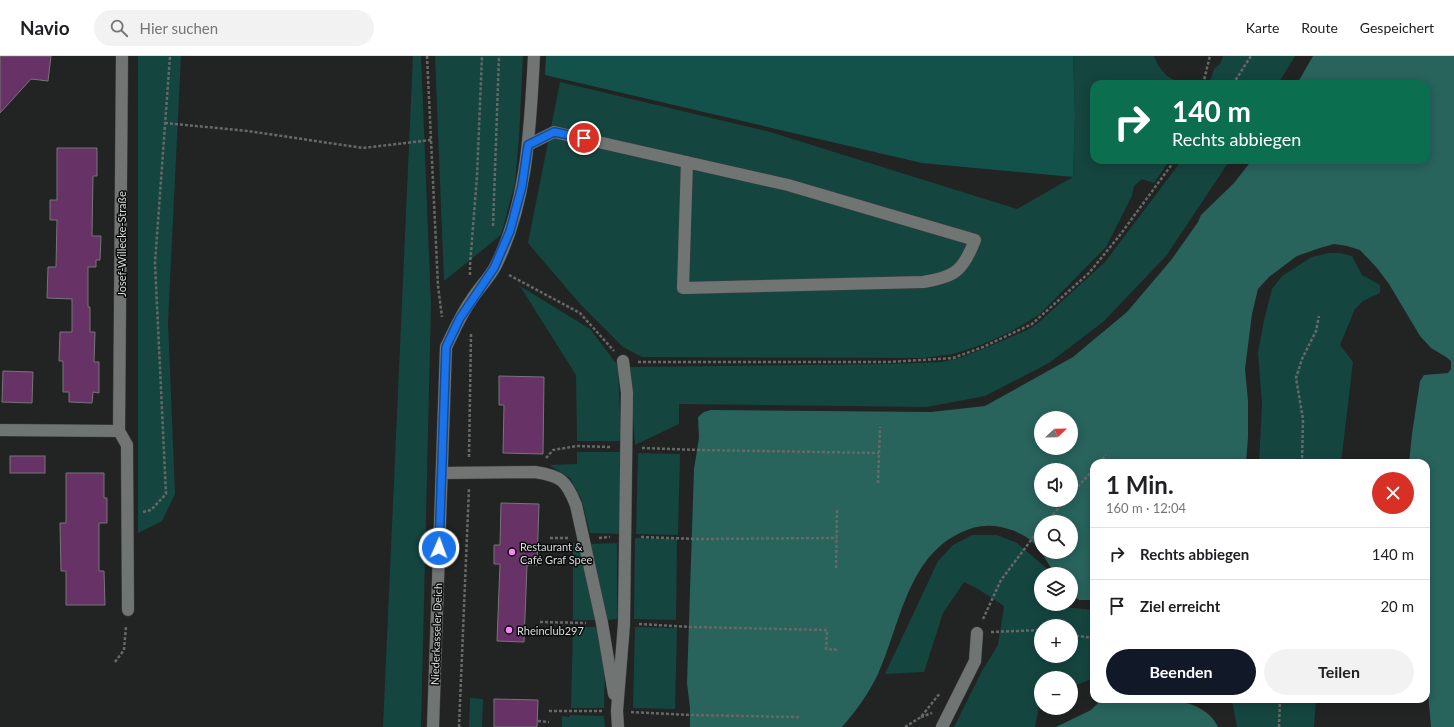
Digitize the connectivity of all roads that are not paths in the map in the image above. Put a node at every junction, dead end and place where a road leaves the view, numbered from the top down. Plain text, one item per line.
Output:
1 (122, 56) edge
2 (534, 56) edge
3 (528, 145) junction
4 (687, 162) junction
5 (623, 362) road end
6 (0, 430) edge
7 (120, 432) junction
8 (442, 473) junction
9 (128, 610) road end
10 (976, 633) road end
11 (617, 711) junction
12 (433, 727) edge
13 (618, 727) edge
14 (942, 727) edge

1 - 7 street, Josef-Willecke-Straße
2 - 3 street, Niederkasseler Deich
3 - 4 street
3 - 8 street, Niederkasseler Deich
4 - 4 street
5 - 11 street
6 - 7 street
7 - 9 street, Josef-Willecke-Straße
8 - 11 street
8 - 12 street, Niederkasseler Deich
10 - 14 street
11 - 13 street

